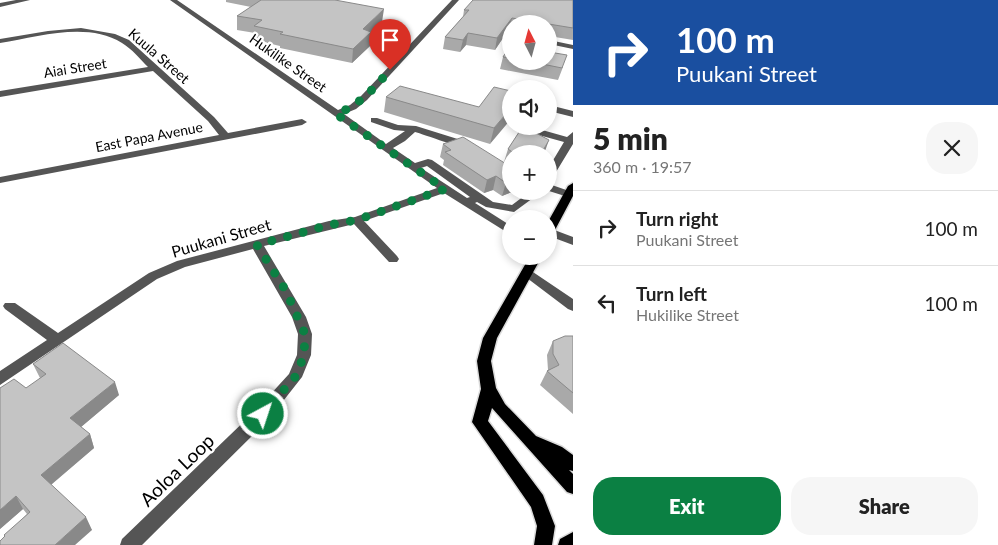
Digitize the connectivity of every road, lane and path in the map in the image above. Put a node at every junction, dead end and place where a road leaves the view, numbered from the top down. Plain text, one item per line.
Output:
1 (27, 0) edge
2 (456, 0) edge
3 (179, 1) edge
4 (0, 5) edge
5 (0, 41) edge
6 (558, 44) edge
7 (573, 46) edge
8 (154, 68) junction
9 (0, 94) edge
10 (557, 110) edge
11 (336, 114) junction
12 (573, 114) edge
13 (374, 120) dead end
14 (302, 122) dead end
15 (413, 128) junction
16 (555, 135) edge
17 (225, 136) junction
18 (572, 139) edge
19 (386, 148) junction
20 (477, 153) edge
21 (557, 162) edge
22 (414, 167) junction
23 (0, 180) edge
24 (557, 188) edge
25 (445, 189) junction
26 (571, 190) edge
27 (478, 198) junction
28 (525, 200) edge
29 (467, 202) junction
30 (557, 216) edge
31 (357, 220) junction
32 (502, 225) edge
33 (557, 234) edge
34 (573, 241) edge
35 (257, 245) junction
36 (393, 259) dead end
37 (531, 265) edge
38 (527, 272) junction
39 (10, 306) dead end
40 (573, 306) edge
41 (57, 340) junction
42 (0, 379) edge
43 (488, 389) junction
44 (525, 438) junction
45 (573, 464) edge
46 (573, 486) edge
47 (573, 541) edge
48 (130, 545) edge
49 (543, 545) edge
50 (567, 545) edge

1 - 4 street
2 - 11 street
3 - 11 street, Hukilike Street
5 - 8 street, Kuula Street
6 - 7 street
8 - 9 street, Aiai Street
8 - 17 street, Kuula Street
10 - 12 street
11 - 19 street, Hukilike Street
13 - 15 street
14 - 17 street, East Papa Avenue
15 - 19 street
15 - 20 street
16 - 18 street
17 - 23 street, East Papa Avenue
18 - 21 street
19 - 22 street, Hukilike Street
22 - 25 street, Hukilike Street
22 - 27 street
24 - 26 street
25 - 29 street, Hukilike Street
25 - 31 street, Puukani Street
26 - 30 main road
27 - 28 street
27 - 29 street
29 - 32 street, Hukilike Street
31 - 35 street, Puukani Street
31 - 36 street
33 - 34 street
35 - 41 street, Puukani Street
35 - 48 street, Aoloa Loop
37 - 38 main road
38 - 40 street
38 - 43 main road
39 - 41 street
41 - 42 street, Puukani Street
43 - 44 main road
43 - 49 main road
44 - 45 main road
44 - 46 main road
47 - 50 main road

